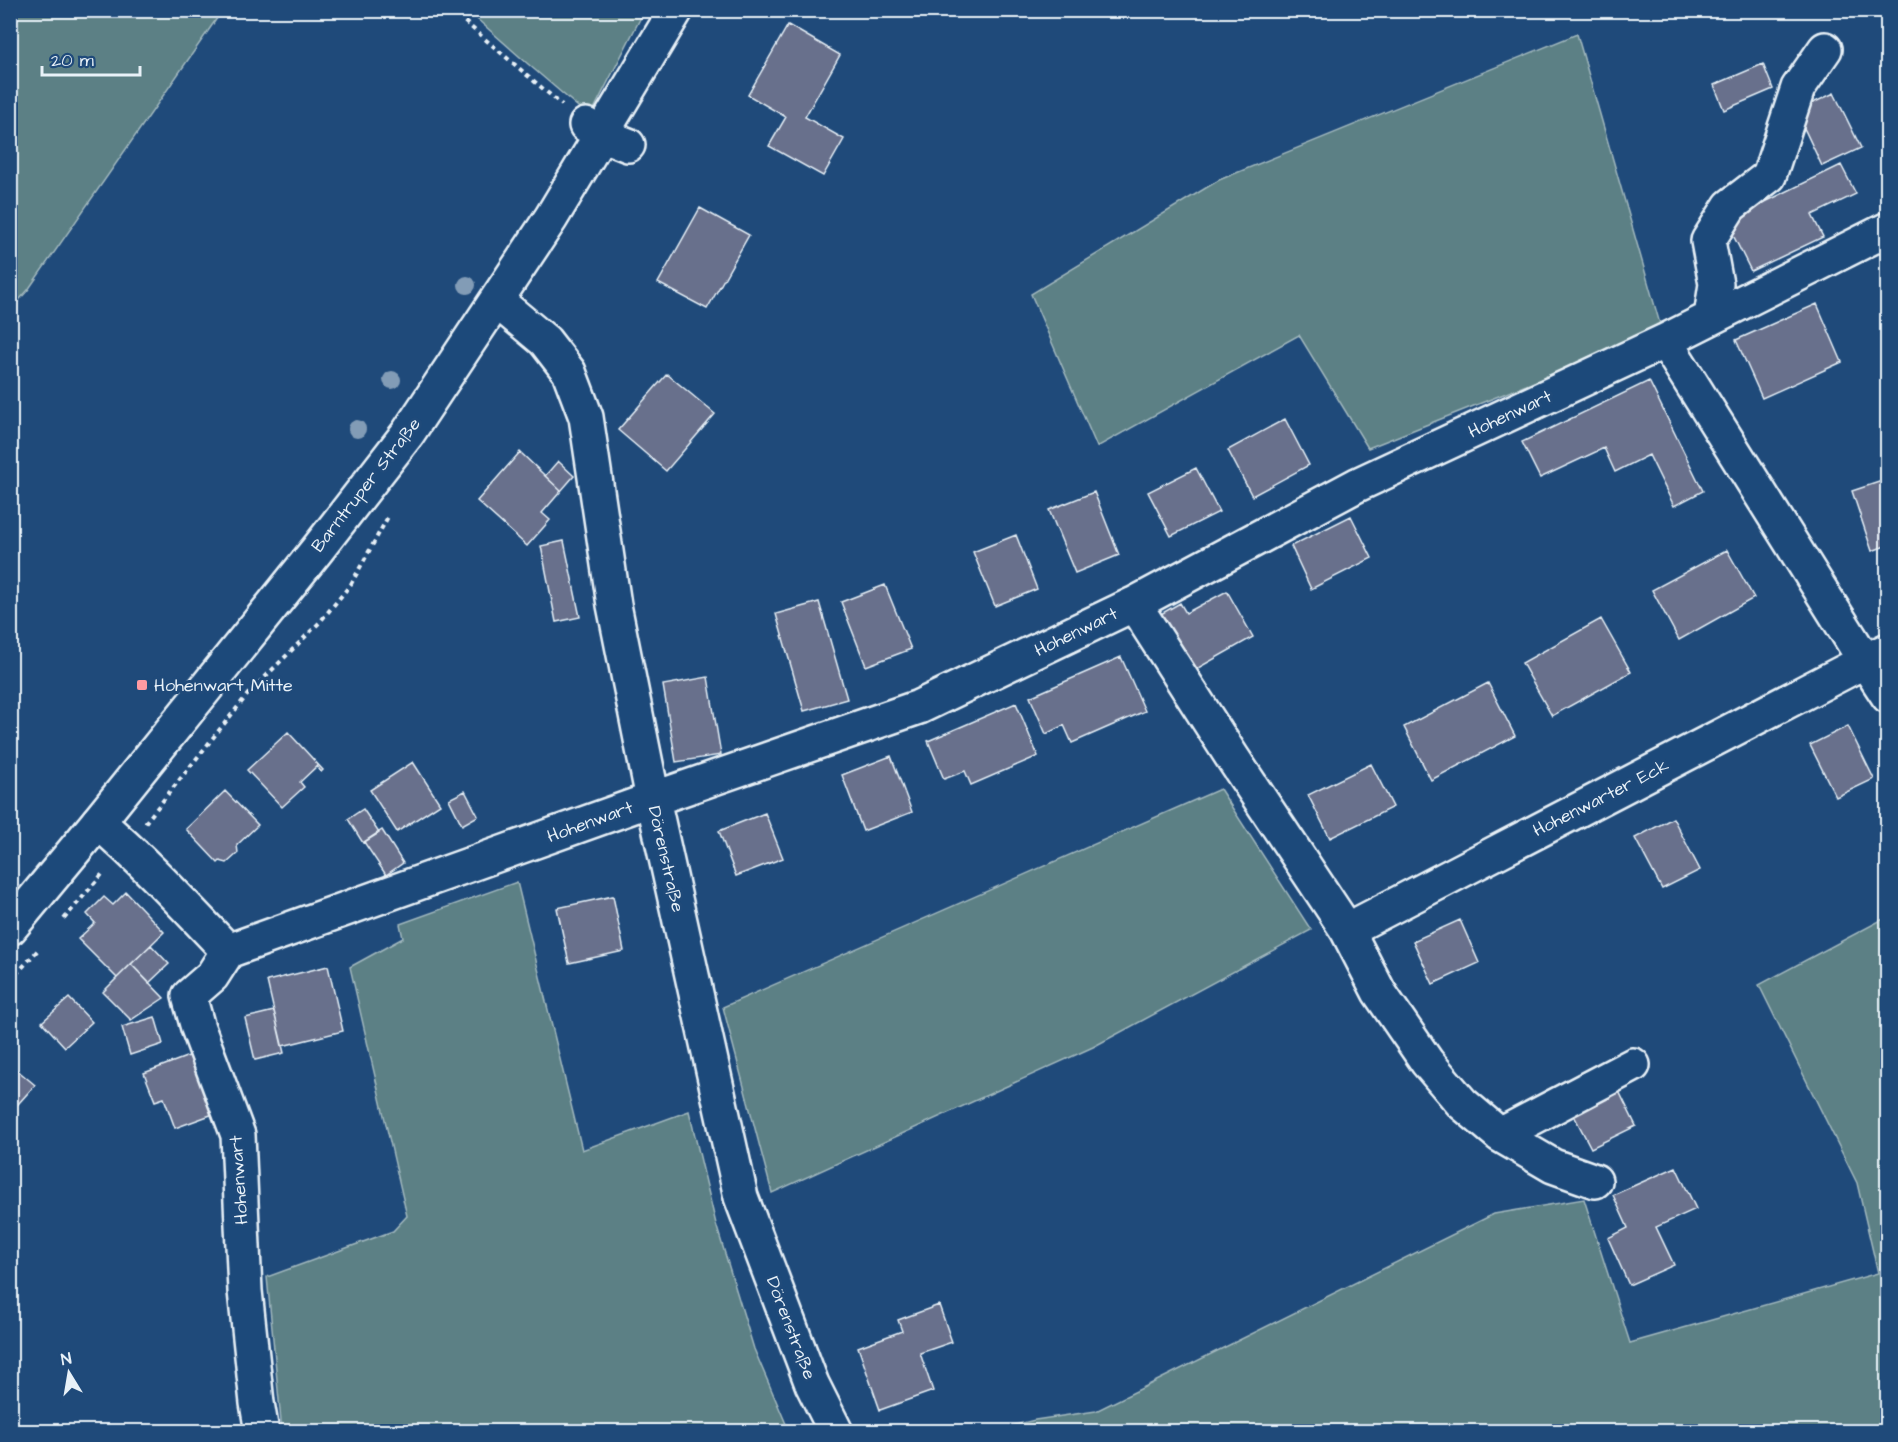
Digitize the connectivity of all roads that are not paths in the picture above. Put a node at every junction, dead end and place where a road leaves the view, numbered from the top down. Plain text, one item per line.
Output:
1 (676, 10) edge
2 (1825, 49) dead end
3 (1887, 229) edge
4 (497, 301) junction
5 (1711, 317) junction
6 (1665, 341) junction
7 (1134, 604) junction
8 (1876, 655) edge
9 (1887, 696) edge
10 (653, 799) junction
11 (98, 822) junction
12 (10, 928) edge
13 (1347, 930) junction
14 (228, 951) junction
15 (1633, 1065) dead end
16 (1500, 1135) junction
17 (1595, 1181) dead end
18 (262, 1431) edge
19 (836, 1431) edge

1 - 4 street, Barntruper Straße
2 - 5 street
3 - 5 street, Hohenwart
4 - 10 street, Dörenstraße
4 - 11 street, Barntruper Straße
5 - 6 street, Hohenwart
6 - 7 street, Hohenwart
6 - 8 street
7 - 10 street, Hohenwart
7 - 13 street
8 - 9 street
8 - 13 street, Hohenwarter Eck
10 - 14 street, Hohenwart
10 - 19 street, Dörenstraße
11 - 12 street, Barntruper Straße
11 - 14 street
13 - 16 street
14 - 18 street, Hohenwart
15 - 16 street
16 - 17 street

